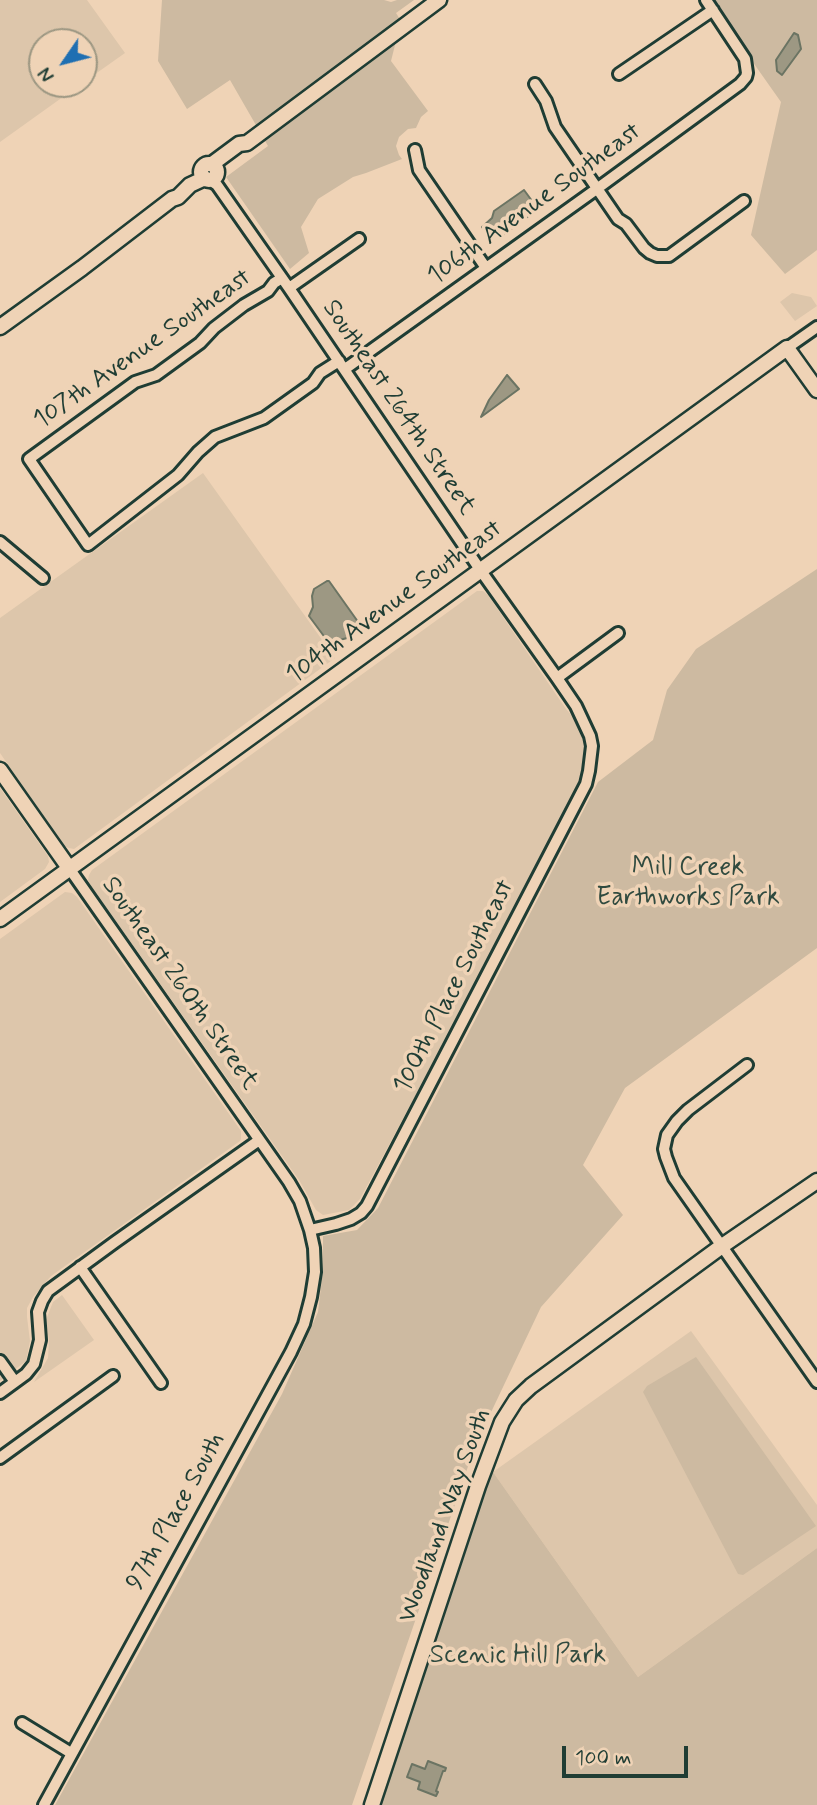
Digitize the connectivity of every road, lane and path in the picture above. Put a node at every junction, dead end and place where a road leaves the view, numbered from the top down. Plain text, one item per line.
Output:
1 (439, 0) edge
2 (709, 5) edge
3 (619, 75) dead end
4 (535, 84) dead end
5 (415, 150) dead end
6 (211, 175) junction
7 (598, 188) junction
8 (744, 201) dead end
9 (359, 239) dead end
10 (486, 268) junction
11 (282, 278) junction
12 (289, 288) junction
13 (0, 327) edge
14 (817, 327) edge
15 (787, 348) junction
16 (342, 365) junction
17 (817, 390) edge
18 (1, 545) edge
19 (88, 545) joint
20 (481, 571) junction
21 (43, 578) dead end
22 (618, 633) dead end
23 (557, 678) junction
24 (586, 727) joint
25 (0, 770) edge
26 (69, 868) junction
27 (0, 919) edge
28 (747, 1065) dead end
29 (258, 1140) junction
30 (817, 1181) edge
31 (310, 1230) junction
32 (722, 1246) junction
33 (80, 1267) junction
34 (0, 1362) edge
35 (113, 1376) dead end
36 (15, 1382) junction
37 (817, 1382) edge
38 (161, 1383) dead end
39 (0, 1393) edge
40 (0, 1458) edge
41 (22, 1724) dead end
42 (71, 1753) junction
43 (44, 1805) edge
44 (372, 1805) edge

1 - 6 street
2 - 3 street
2 - 7 street, 106th Avenue Southeast
4 - 7 street
5 - 10 street
6 - 11 street, Southeast 264th Street
6 - 13 street
7 - 8 street
7 - 10 street, 106th Avenue Southeast
9 - 12 street, 107th Avenue Southeast
10 - 16 street, 106th Avenue Southeast
11 - 12 street, Southeast 264th Street
11 - 19 street, 107th Avenue Southeast
12 - 16 street, Southeast 264th Street
14 - 15 street, 104th Avenue Southeast
15 - 17 street
15 - 20 street, 104th Avenue Southeast
16 - 19 street, 106th Avenue Southeast
16 - 20 street, Southeast 264th Street
18 - 21 street
20 - 23 street, Southeast 264th Street
20 - 26 street, 104th Avenue Southeast
22 - 23 street
23 - 24 street, Southeast 264th Street
24 - 31 street, 100th Place Southeast
25 - 26 street, Southeast 260th Street
26 - 27 street, 104th Avenue Southeast
26 - 29 street, Southeast 260th Street
28 - 32 street
29 - 31 street, Southeast 260th Street
29 - 33 street
30 - 32 street, Woodland Way South
31 - 42 street, 97th Place South
32 - 37 street
32 - 44 street, Woodland Way South
33 - 36 street
33 - 38 street
34 - 36 street
35 - 40 street
36 - 39 street
41 - 42 street
42 - 43 street, 97th Place South

